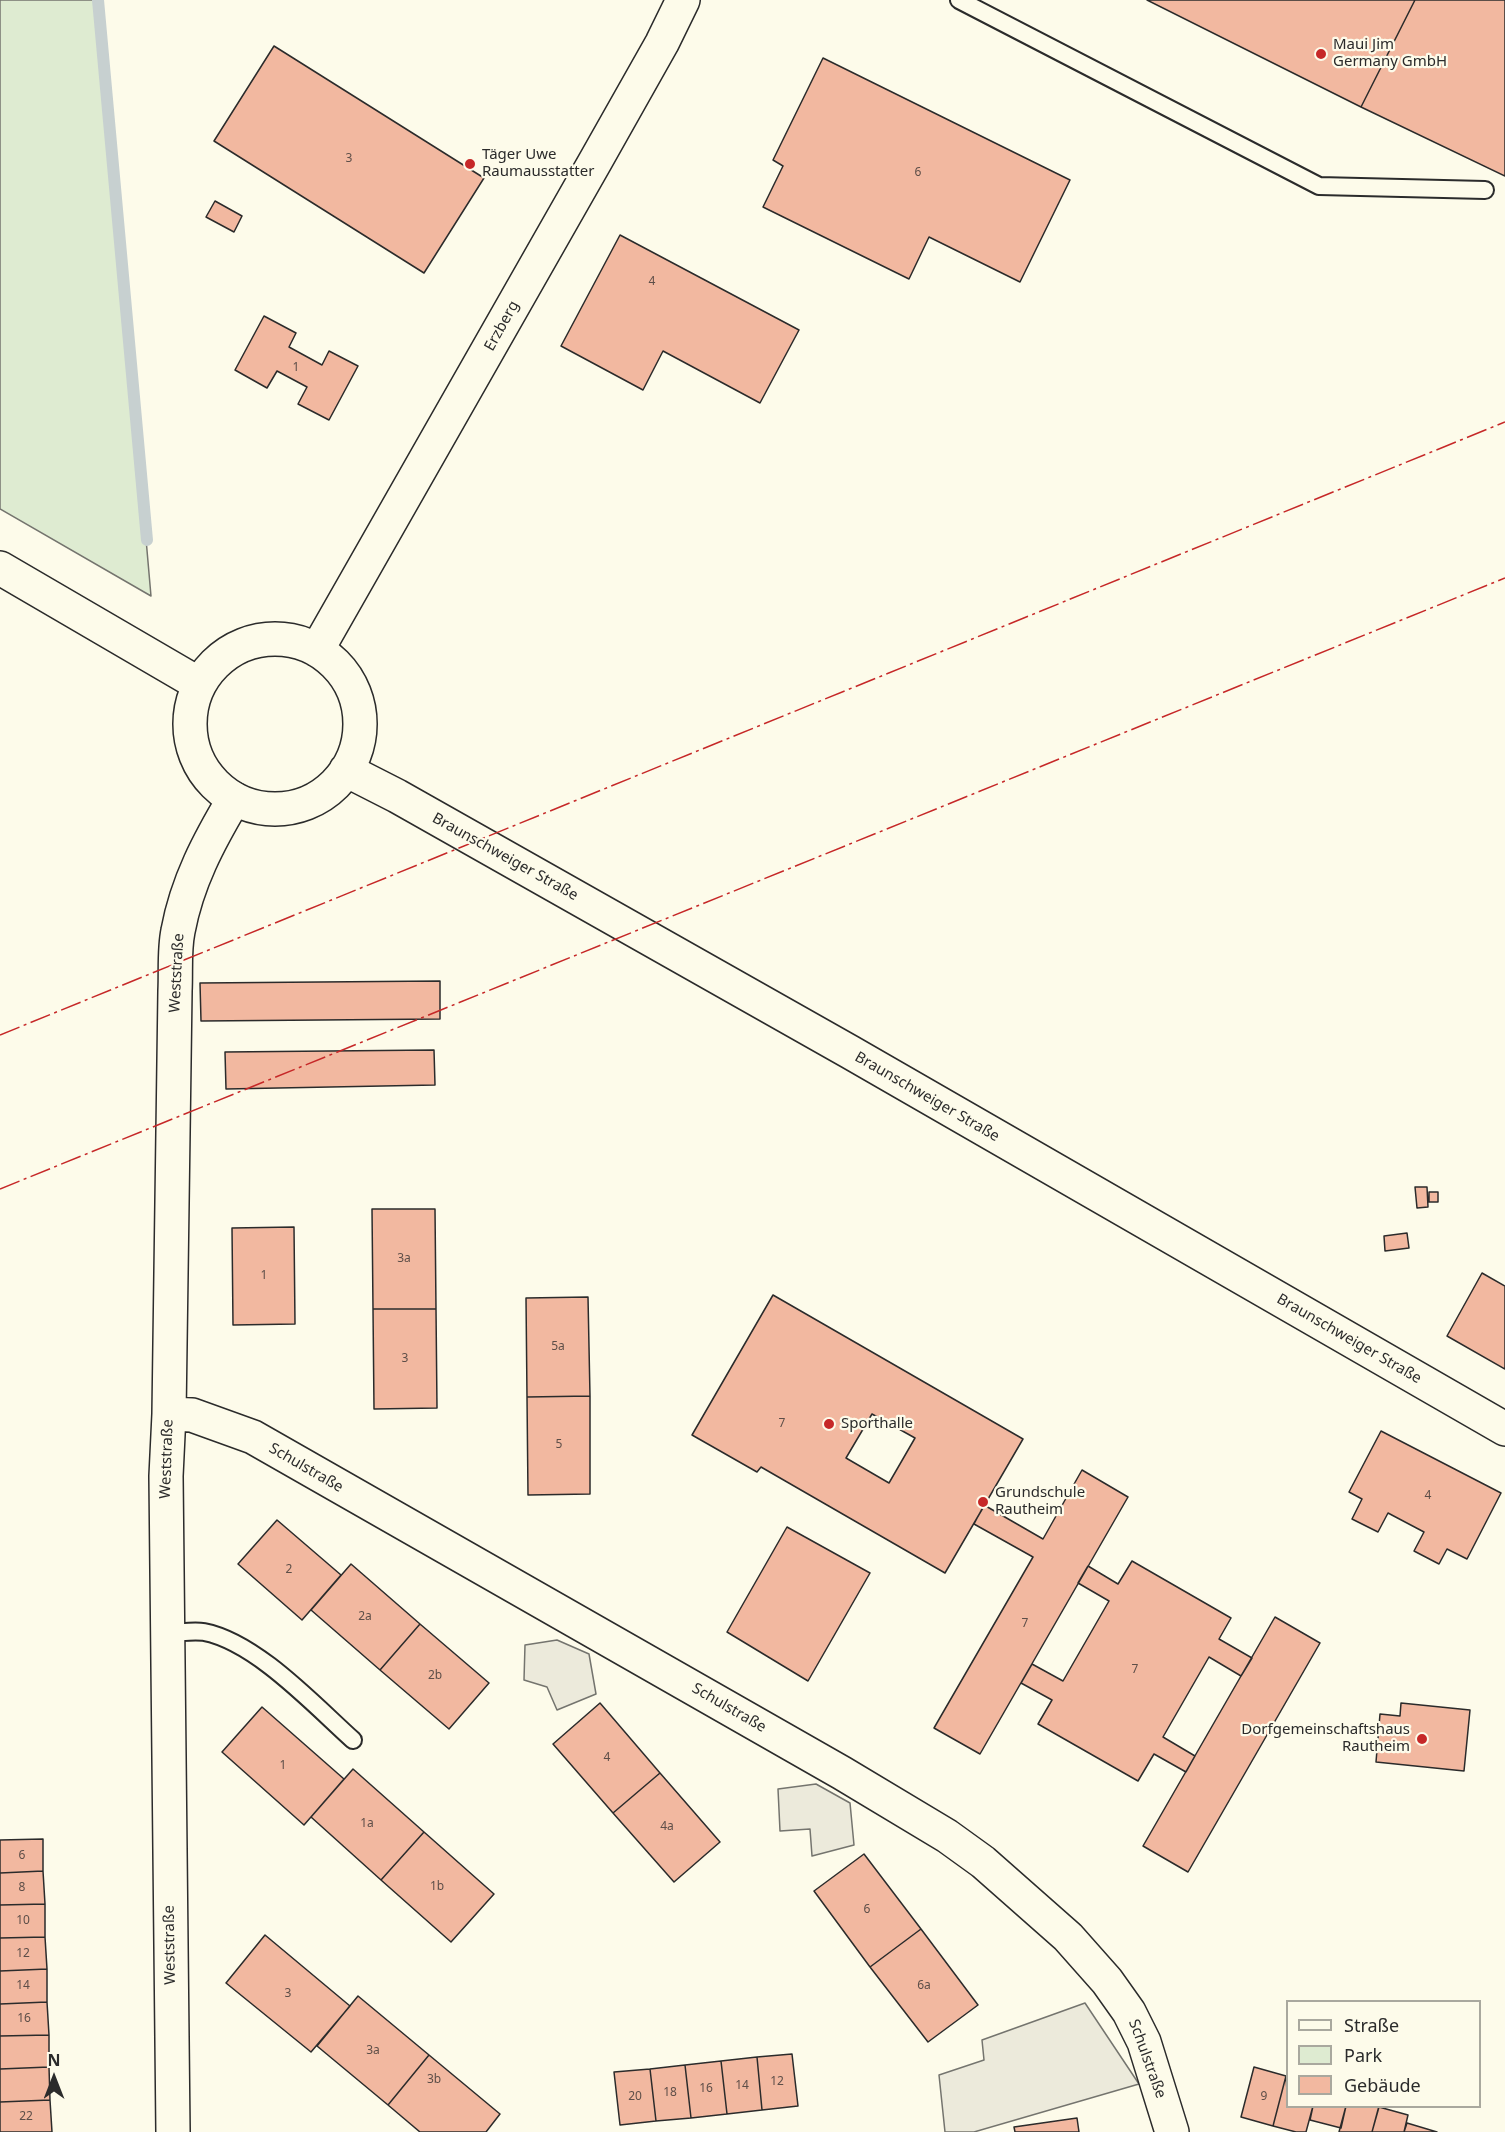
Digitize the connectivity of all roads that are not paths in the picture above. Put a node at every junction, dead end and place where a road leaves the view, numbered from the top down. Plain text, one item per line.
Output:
1 (683, 0) edge
2 (959, 0) edge
3 (1485, 190) dead end
4 (0, 568) edge
5 (318, 650) junction
6 (199, 684) junction
7 (346, 770) junction
8 (234, 799) junction
9 (169, 1414) junction
10 (1505, 1430) edge
11 (167, 1633) junction
12 (353, 1740) dead end
13 (173, 2132) edge
14 (1172, 2132) edge

1 - 5 street, Erzberg
2 - 3 lane
4 - 6 street
5 - 6 street
5 - 7 street
6 - 8 street
7 - 8 street
7 - 10 street, Braunschweiger Straße
8 - 9 street, Weststraße
9 - 11 street, Weststraße
9 - 14 street, Schulstraße
11 - 12 lane
11 - 13 street, Weststraße

